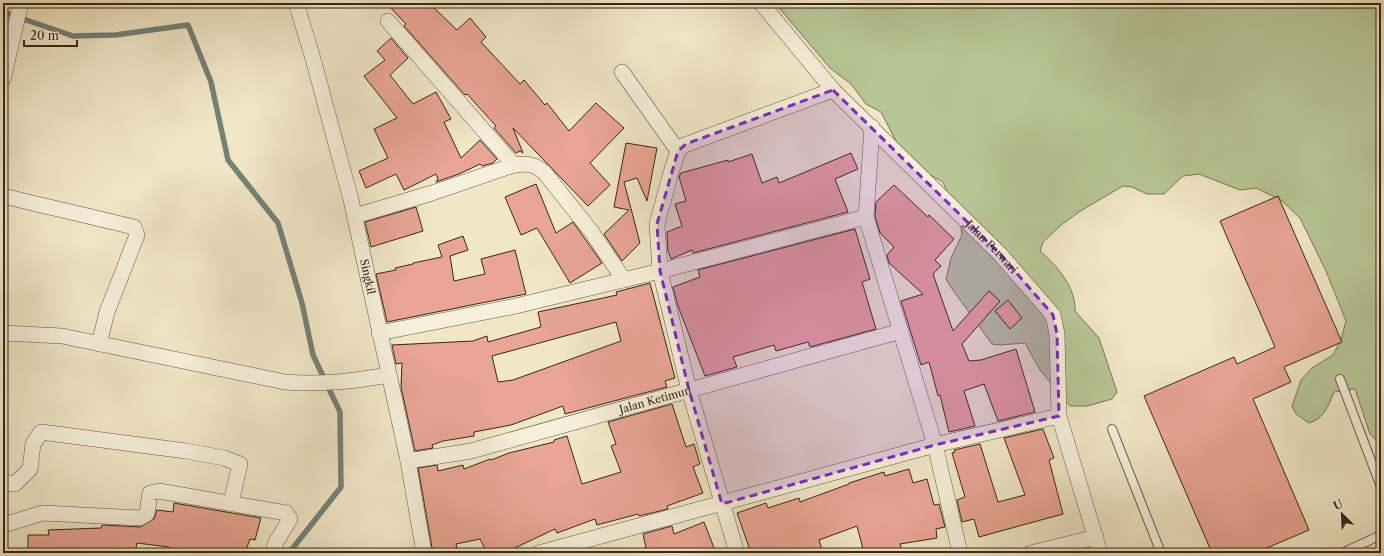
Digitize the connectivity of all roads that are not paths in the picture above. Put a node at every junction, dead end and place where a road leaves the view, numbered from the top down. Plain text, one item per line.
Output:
1 (22, 3) edge
2 (296, 3) edge
3 (760, 3) edge
4 (388, 21) dead end
5 (622, 72) dead end
6 (3, 79) edge
7 (833, 90) junction
8 (872, 127) junction
9 (678, 151) junction
10 (514, 165) junction
11 (3, 196) edge
12 (355, 216) junction
13 (866, 217) junction
14 (660, 271) junction
15 (624, 280) junction
16 (901, 331) junction
17 (3, 333) edge
18 (379, 333) junction
19 (99, 344) junction
20 (389, 375) junction
21 (1340, 379) dead end
22 (689, 390) junction
23 (1059, 416) junction
24 (1112, 429) dead end
25 (935, 445) junction
26 (408, 460) junction
27 (3, 482) edge
28 (1381, 487) edge
29 (231, 503) junction
30 (722, 504) junction
31 (3, 525) edge
32 (1381, 535) edge
33 (1096, 537) junction
34 (273, 553) edge
35 (424, 553) edge
36 (539, 553) edge
37 (737, 553) edge
38 (960, 553) edge
39 (1031, 553) edge
40 (1100, 553) edge
41 (1161, 553) edge
42 (1342, 553) edge

1 - 6 street
2 - 12 street, Singkil
3 - 7 street, Jalan Perwari
4 - 10 street
5 - 9 street
7 - 8 street, Jalan Perwari
7 - 9 street
8 - 13 street
8 - 23 street, Jalan Perwari
9 - 14 street
10 - 12 street
10 - 15 street
11 - 19 street
12 - 18 street, Singkil
13 - 14 street
13 - 16 street
14 - 15 street
14 - 22 street
15 - 18 street
16 - 22 street, Jalan Ketimun
16 - 25 street
17 - 19 street
18 - 20 street, Singkil
19 - 20 street
20 - 26 street, Singkil
21 - 28 lane
22 - 26 street, Jalan Ketimun
22 - 30 street
23 - 25 street
23 - 33 street, Jalan Perwari
24 - 41 lane
25 - 30 street
25 - 38 street
26 - 35 street, Singkil
27 - 29 street
29 - 31 street
29 - 34 street
30 - 36 street
30 - 37 street
32 - 42 lane
33 - 39 street
33 - 40 street, Jalan Perwari

